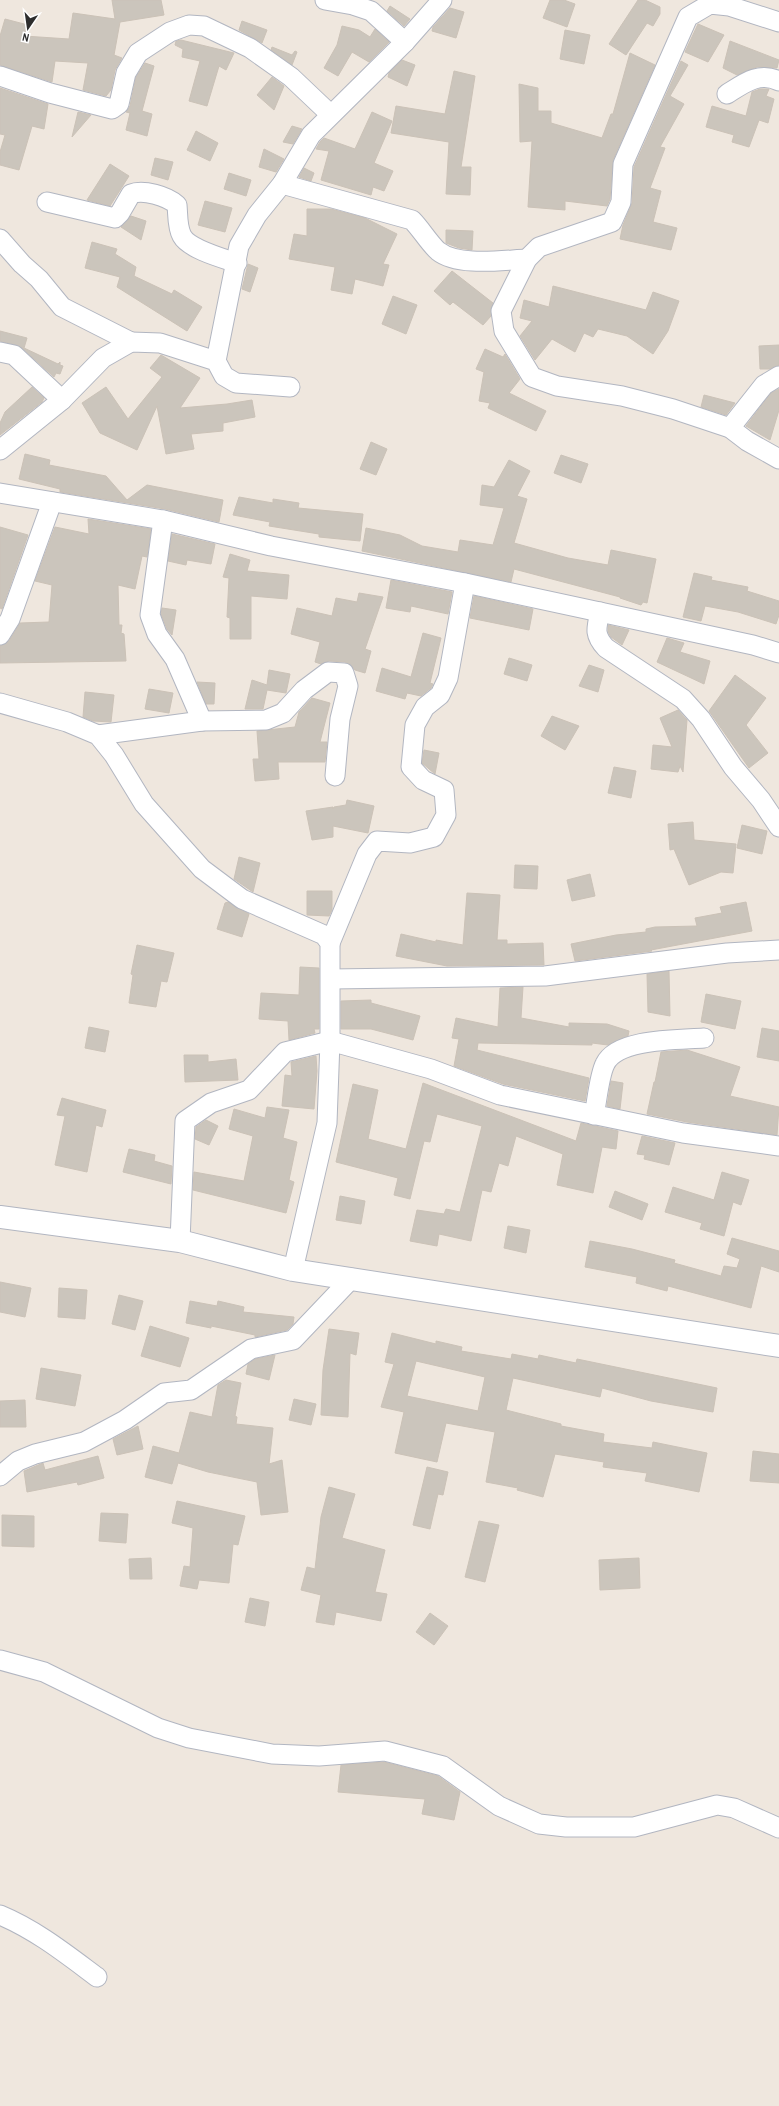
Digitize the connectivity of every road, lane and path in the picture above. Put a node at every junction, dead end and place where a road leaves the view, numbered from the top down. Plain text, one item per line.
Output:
1 (325, 0) edge
2 (442, 0) edge
3 (730, 3) edge
4 (779, 22) edge
5 (405, 42) junction
6 (0, 76) edge
7 (779, 81) edge
8 (727, 94) dead end
9 (330, 114) junction
10 (282, 184) junction
11 (47, 202) dead end
12 (0, 239) edge
13 (527, 259) junction
14 (237, 263) junction
15 (131, 342) junction
16 (0, 352) edge
17 (216, 361) junction
18 (779, 376) edge
19 (290, 387) dead end
20 (62, 400) junction
21 (730, 428) junction
22 (0, 450) edge
23 (779, 459) edge
24 (0, 493) edge
25 (52, 502) junction
26 (163, 520) junction
27 (465, 583) junction
28 (600, 612) junction
29 (0, 635) edge
30 (779, 653) edge
31 (0, 703) edge
32 (202, 721) junction
33 (98, 735) junction
34 (335, 776) dead end
35 (779, 827) edge
36 (330, 943) junction
37 (779, 950) edge
38 (331, 978) junction
39 (704, 1038) dead end
40 (330, 1041) junction
41 (594, 1115) junction
42 (779, 1146) edge
43 (0, 1217) edge
44 (180, 1242) junction
45 (293, 1270) junction
46 (352, 1278) junction
47 (779, 1346) edge
48 (0, 1476) edge
49 (0, 1660) edge
50 (779, 1828) edge
51 (0, 1915) edge
52 (97, 1977) dead end

1 - 5 street
2 - 5 street
3 - 4 street
3 - 13 street
5 - 9 street
6 - 9 street
7 - 8 street
9 - 10 street
10 - 13 street
10 - 14 street
11 - 14 street
12 - 15 street
13 - 21 street
14 - 17 street
15 - 17 street
15 - 20 street
16 - 20 street
17 - 19 street
18 - 21 street
20 - 22 street
21 - 23 street
24 - 25 street
25 - 26 street
25 - 29 street
26 - 27 street
26 - 32 street
27 - 28 street
27 - 36 street
28 - 30 street
28 - 35 street
31 - 33 street
32 - 33 street
32 - 34 street
33 - 36 street
36 - 38 street
37 - 38 street
38 - 40 street
39 - 41 street
40 - 41 street
40 - 44 street
40 - 45 street
41 - 42 street
43 - 44 street
44 - 45 street
45 - 46 street
46 - 47 street
46 - 48 street
49 - 50 street
51 - 52 street

